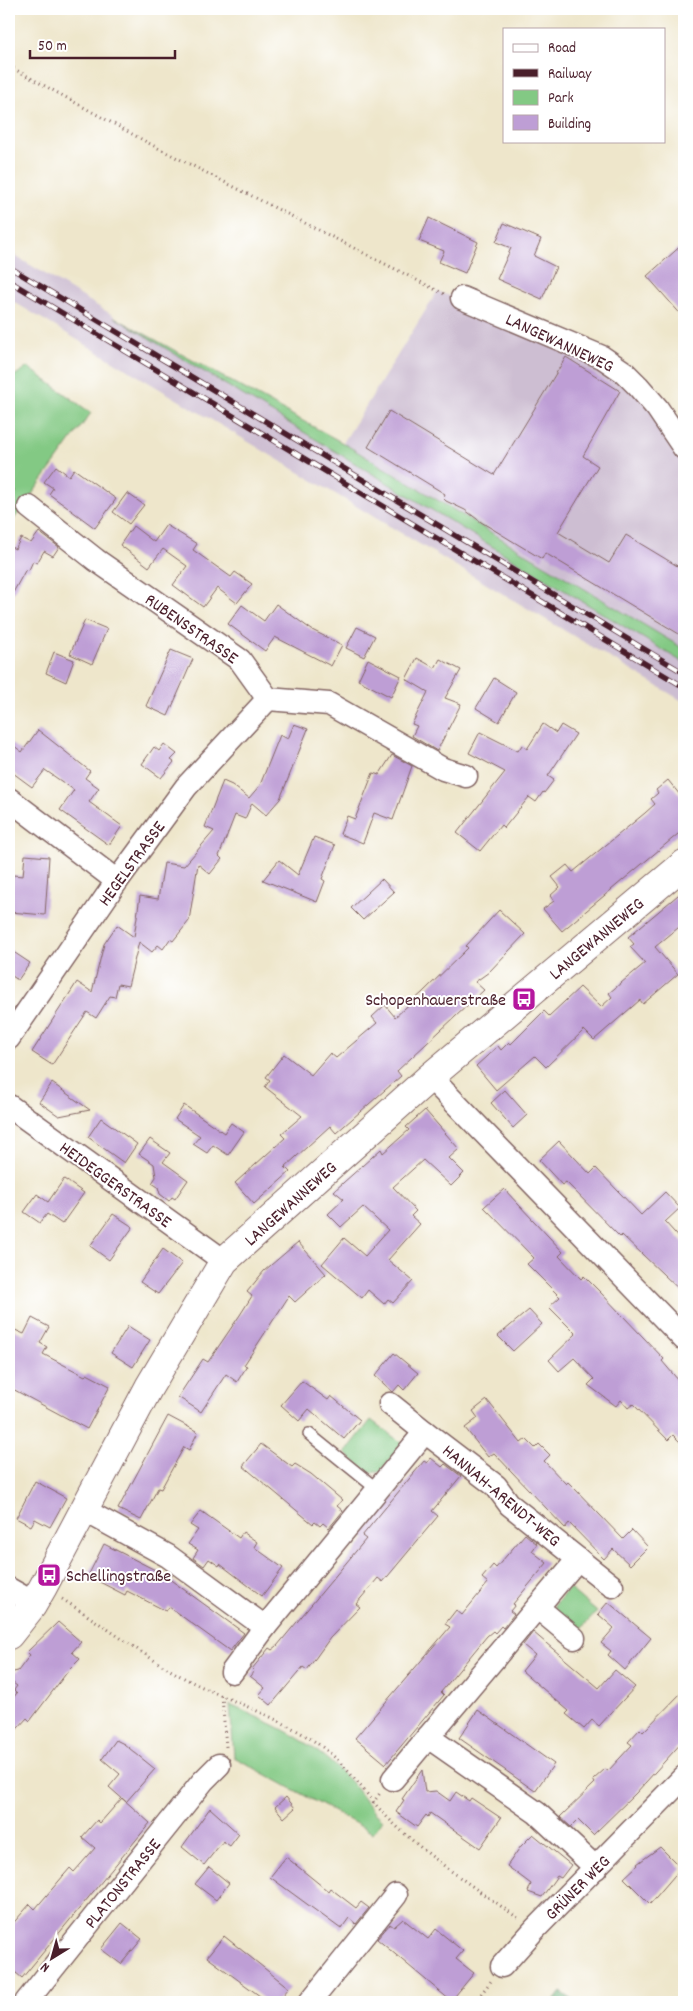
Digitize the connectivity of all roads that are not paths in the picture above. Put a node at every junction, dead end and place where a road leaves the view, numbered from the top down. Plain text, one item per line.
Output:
1 (462, 298) road end
2 (684, 448) edge
3 (29, 508) dead end
4 (268, 699) junction
5 (466, 776) dead end
6 (9, 798) edge
7 (684, 864) edge
8 (117, 881) junction
9 (9, 1038) edge
10 (430, 1077) junction
11 (9, 1106) edge
12 (224, 1261) junction
13 (684, 1338) edge
14 (390, 1404) dead end
15 (426, 1432) junction
16 (309, 1434) dead end
17 (378, 1490) junction
18 (84, 1510) junction
19 (578, 1559) junction
20 (612, 1586) dead end
21 (9, 1589) edge
22 (38, 1595) junction
23 (538, 1608) junction
24 (265, 1627) junction
25 (9, 1635) edge
26 (574, 1638) dead end
27 (232, 1672) road end
28 (428, 1737) junction
29 (219, 1765) road end
30 (684, 1777) edge
31 (393, 1779) dead end
32 (596, 1868) junction
33 (396, 1895) dead end
34 (502, 1966) road end
35 (26, 2002) edge
36 (310, 2002) edge

1 - 2 street, LANGEWANNEWEG
3 - 4 street, RUBENSSTRASSE
4 - 5 street
4 - 8 street, HEGELSTRASSE
6 - 8 street
7 - 10 street, LANGEWANNEWEG
8 - 9 street, HEGELSTRASSE
10 - 12 street, LANGEWANNEWEG
10 - 13 street
11 - 12 street, HEIDEGGERSTRASSE
12 - 18 street, LANGEWANNEWEG
14 - 15 street, HANNAH-ARENDT-WEG
15 - 17 street, HANNAH-ARENDT-WEG
15 - 19 street, HANNAH-ARENDT-WEG
16 - 17 lane
17 - 24 street, HANNAH-ARENDT-WEG
18 - 22 street, LANGEWANNEWEG
18 - 24 street
19 - 20 street, HANNAH-ARENDT-WEG
19 - 23 street, HANNAH-ARENDT-WEG
21 - 22 street
22 - 25 street, LANGEWANNEWEG
23 - 26 street
23 - 28 street, HANNAH-ARENDT-WEG
24 - 27 street, HANNAH-ARENDT-WEG
28 - 31 street, HANNAH-ARENDT-WEG
28 - 32 street
29 - 35 street, PLATONSTRASSE
30 - 32 street, GRÜNER WEG
32 - 34 street, GRÜNER WEG
33 - 36 street

